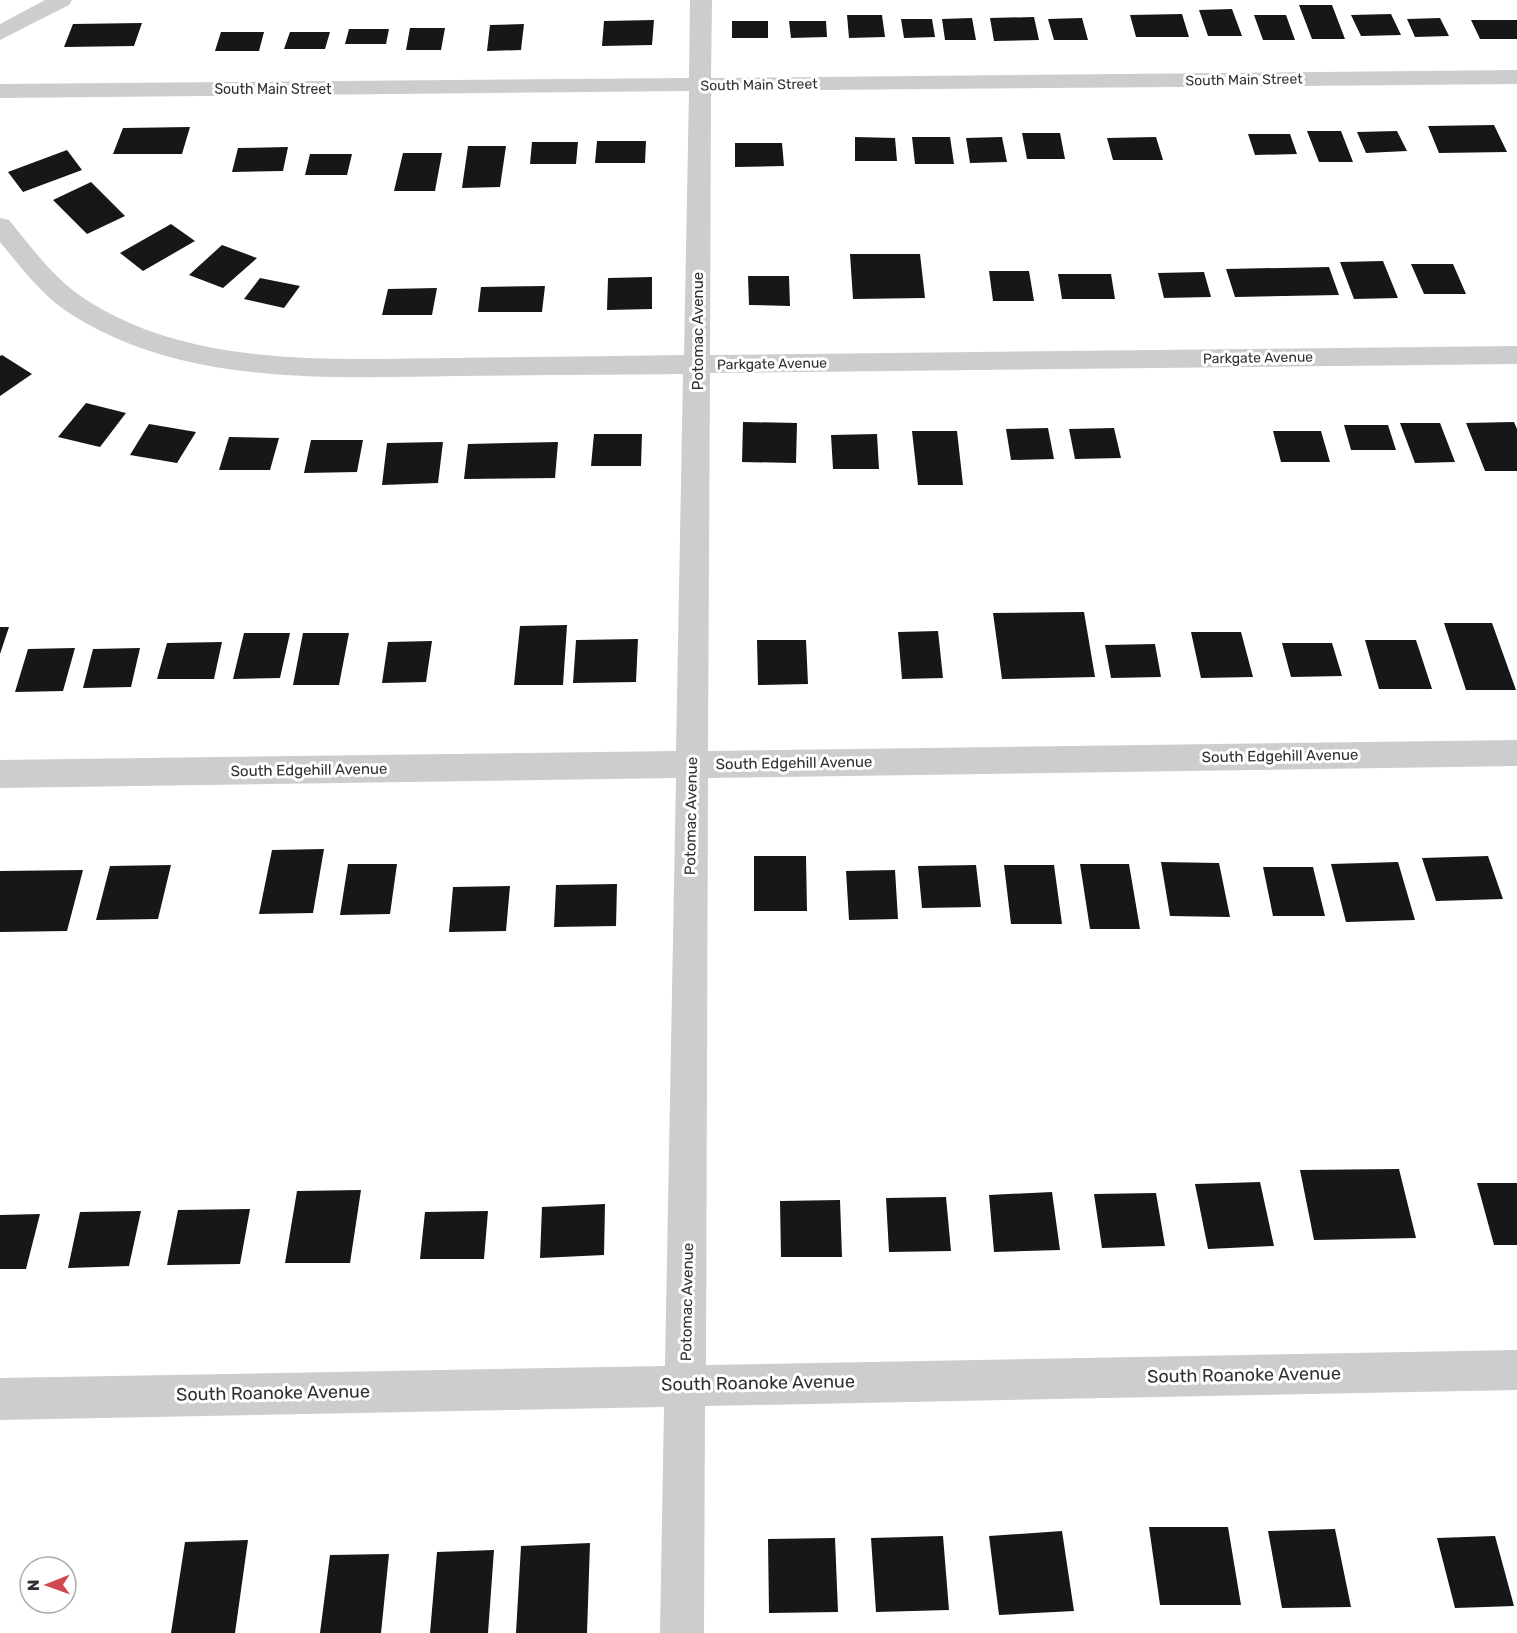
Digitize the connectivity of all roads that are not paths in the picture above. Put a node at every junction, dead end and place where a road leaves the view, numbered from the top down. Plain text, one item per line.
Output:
1 (61, 0) edge
2 (701, 0) edge
3 (0, 33) edge
4 (1517, 77) edge
5 (700, 85) junction
6 (0, 91) edge
7 (0, 226) edge
8 (1517, 355) edge
9 (698, 365) junction
10 (1517, 753) edge
11 (692, 764) junction
12 (0, 774) edge
13 (1517, 1370) edge
14 (686, 1384) junction
15 (0, 1399) edge
16 (682, 1633) edge

1 - 3 street
2 - 5 street, Potomac Avenue
4 - 5 street, South Main Street
5 - 6 street, South Main Street
5 - 9 street, Potomac Avenue
7 - 9 street, Parkgate Avenue
8 - 9 street, Parkgate Avenue
9 - 11 street, Potomac Avenue
10 - 11 street, South Edgehill Avenue
11 - 12 street, South Edgehill Avenue
11 - 14 street, Potomac Avenue
13 - 14 street, South Roanoke Avenue
14 - 15 street, South Roanoke Avenue
14 - 16 street, Potomac Avenue

